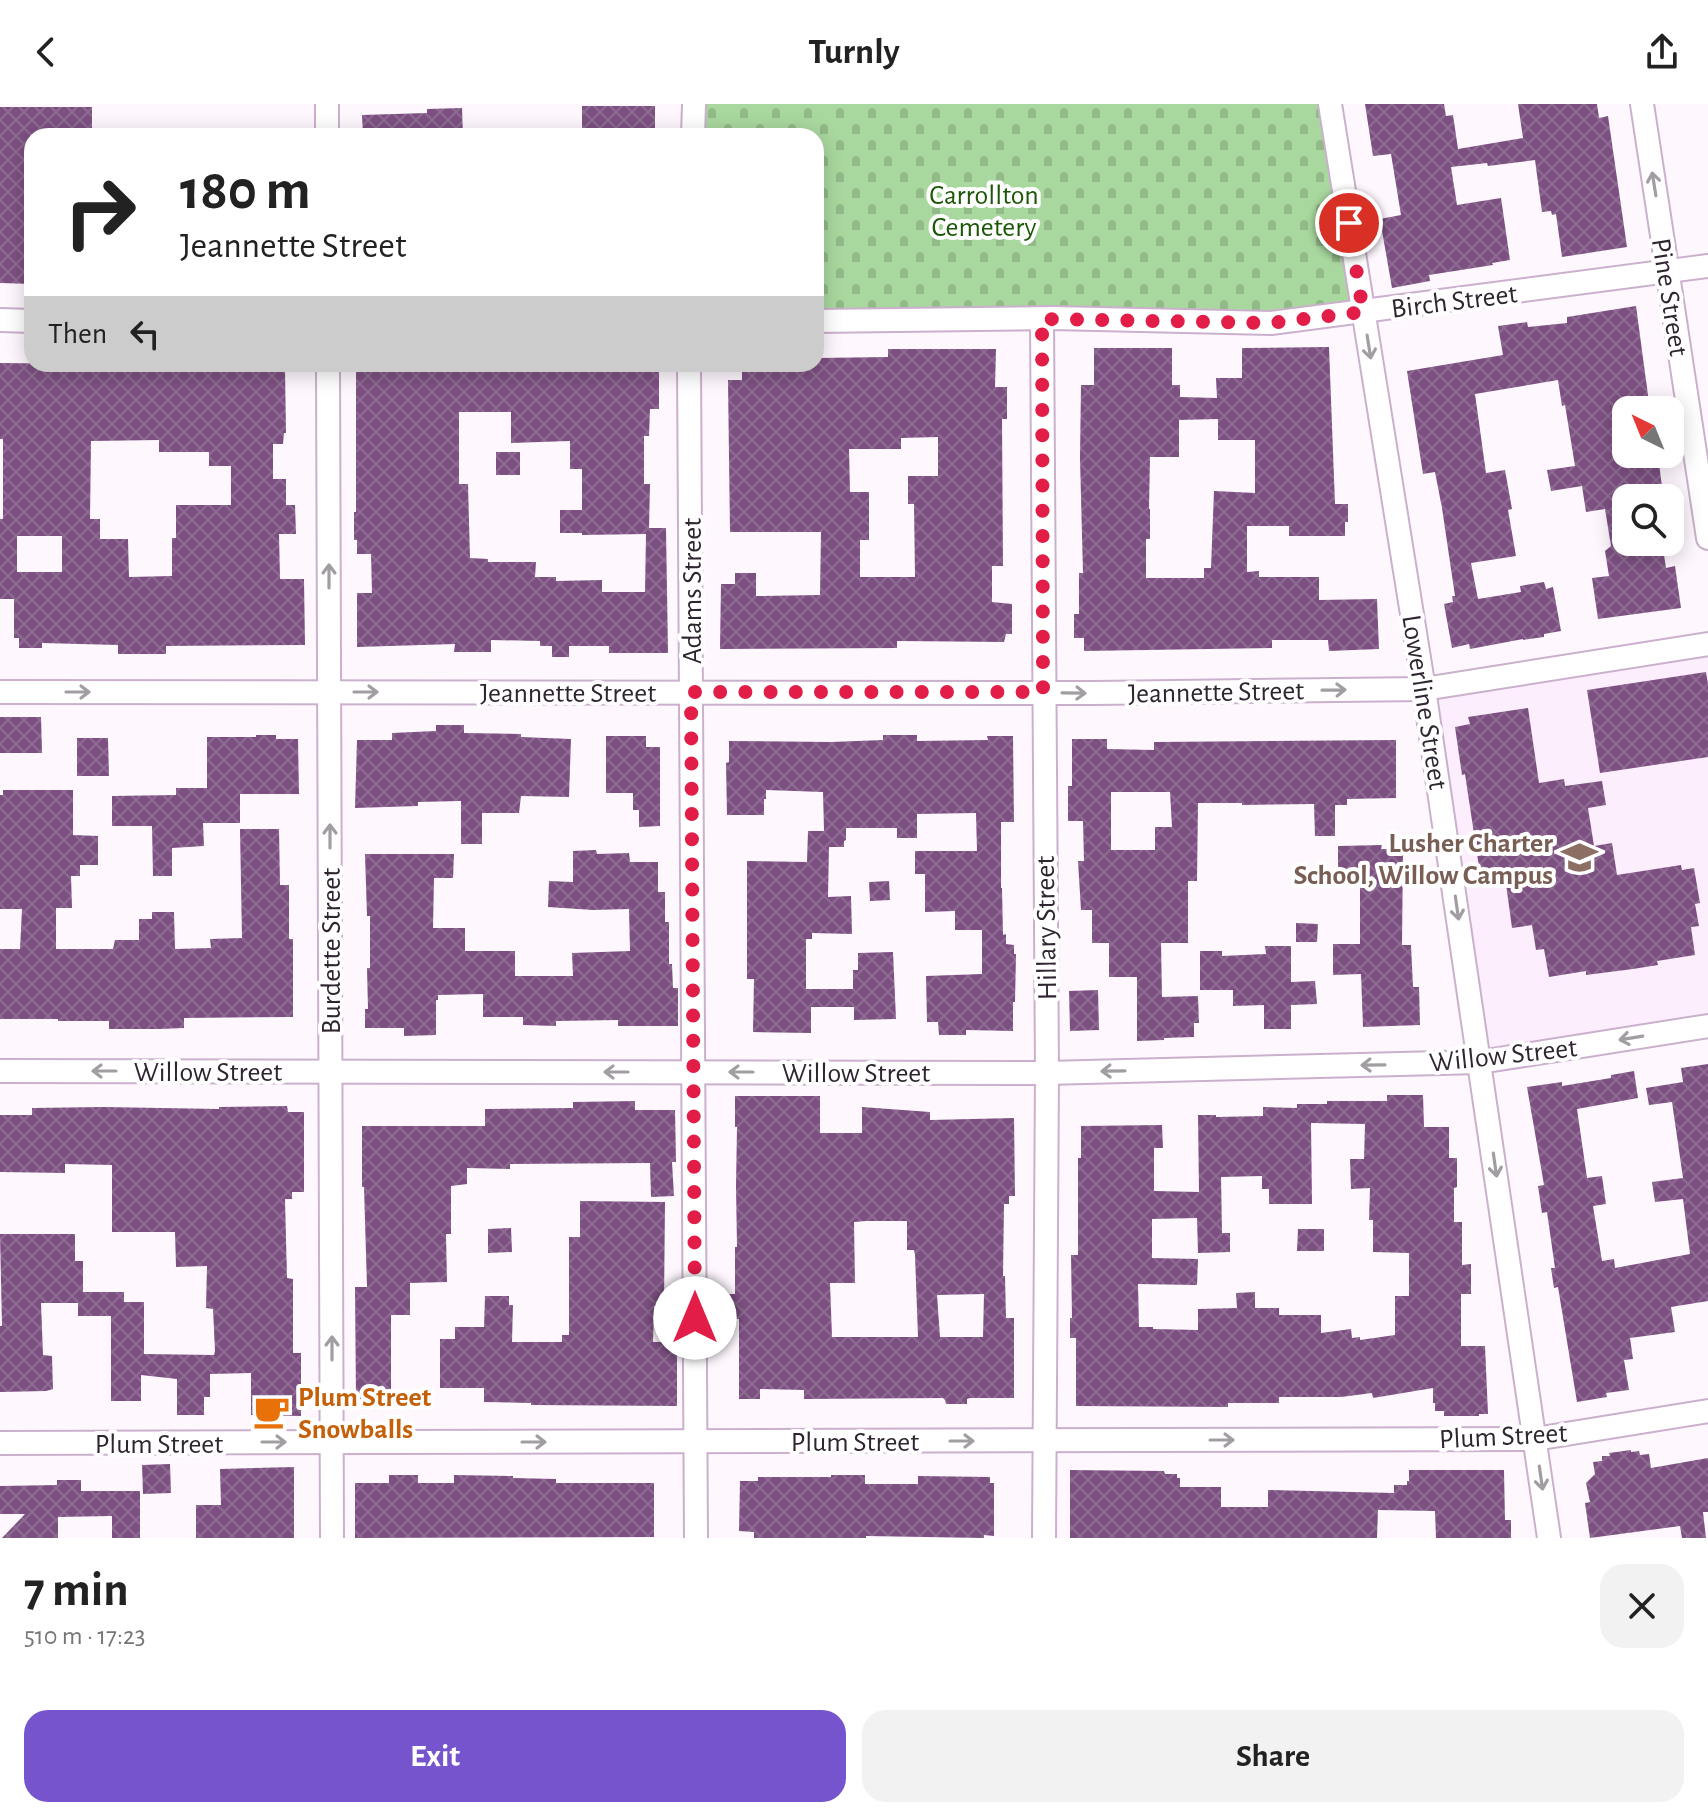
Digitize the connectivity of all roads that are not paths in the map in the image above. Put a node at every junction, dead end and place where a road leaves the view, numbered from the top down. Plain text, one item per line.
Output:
1 (327, 104) edge
2 (694, 104) edge
3 (1330, 104) edge
4 (1642, 104) edge
5 (327, 128) edge
6 (693, 128) edge
7 (1708, 266) edge
8 (1667, 272) junction
9 (1363, 312) junction
10 (1042, 319) junction
11 (0, 320) edge
12 (24, 321) edge
13 (824, 321) edge
14 (328, 372) edge
15 (689, 372) edge
16 (1708, 538) edge
17 (1708, 644) edge
18 (1424, 689) junction
19 (0, 692) edge
20 (329, 692) junction
21 (691, 692) junction
22 (1043, 692) junction
23 (1708, 1026) edge
24 (1480, 1062) junction
25 (0, 1071) edge
26 (330, 1072) junction
27 (694, 1072) junction
28 (1047, 1073) junction
29 (1708, 1411) edge
30 (1535, 1439) junction
31 (1045, 1441) junction
32 (332, 1442) junction
33 (696, 1442) junction
34 (0, 1443) edge
35 (332, 1538) edge
36 (696, 1538) edge
37 (1044, 1538) edge
38 (1549, 1538) edge

1 - 5 street
2 - 6 street
3 - 9 street, Lowerline Street
8 -> 4 street, Pine Street
7 - 8 street, Birch Street
8 - 9 street, Birch Street
8 - 16 street, Pine Street
9 - 10 street, Birch Street
9 -> 18 street, Lowerline Street
10 - 13 street, Birch Street
10 - 22 street, Hillary Street
11 - 12 street
20 -> 14 street, Burdette Street
15 - 21 street, Adams Street
17 - 18 street, Jeannette Street
22 -> 18 street, Jeannette Street
18 -> 24 street, Lowerline Street
19 -> 20 street, Jeannette Street
20 -> 21 street, Jeannette Street
26 -> 20 street, Burdette Street
21 - 22 street, Jeannette Street
21 - 27 street, Adams Street
22 - 28 street, Hillary Street
23 -> 24 street, Willow Street
24 -> 28 street, Willow Street
24 -> 30 street, Lowerline Street
26 -> 25 street, Willow Street
27 -> 26 street, Willow Street
32 -> 26 street, Burdette Street
28 -> 27 street, Willow Street
27 - 33 street, Adams Street
28 - 31 street, Hillary Street
29 - 30 street, Plum Street
31 -> 30 street, Plum Street
30 -> 38 street, Lowerline Street
33 -> 31 street, Plum Street
31 - 37 street, Hillary Street
32 -> 33 street, Plum Street
34 -> 32 street, Plum Street
32 - 35 street, Burdette Street
33 - 36 street, Adams Street

